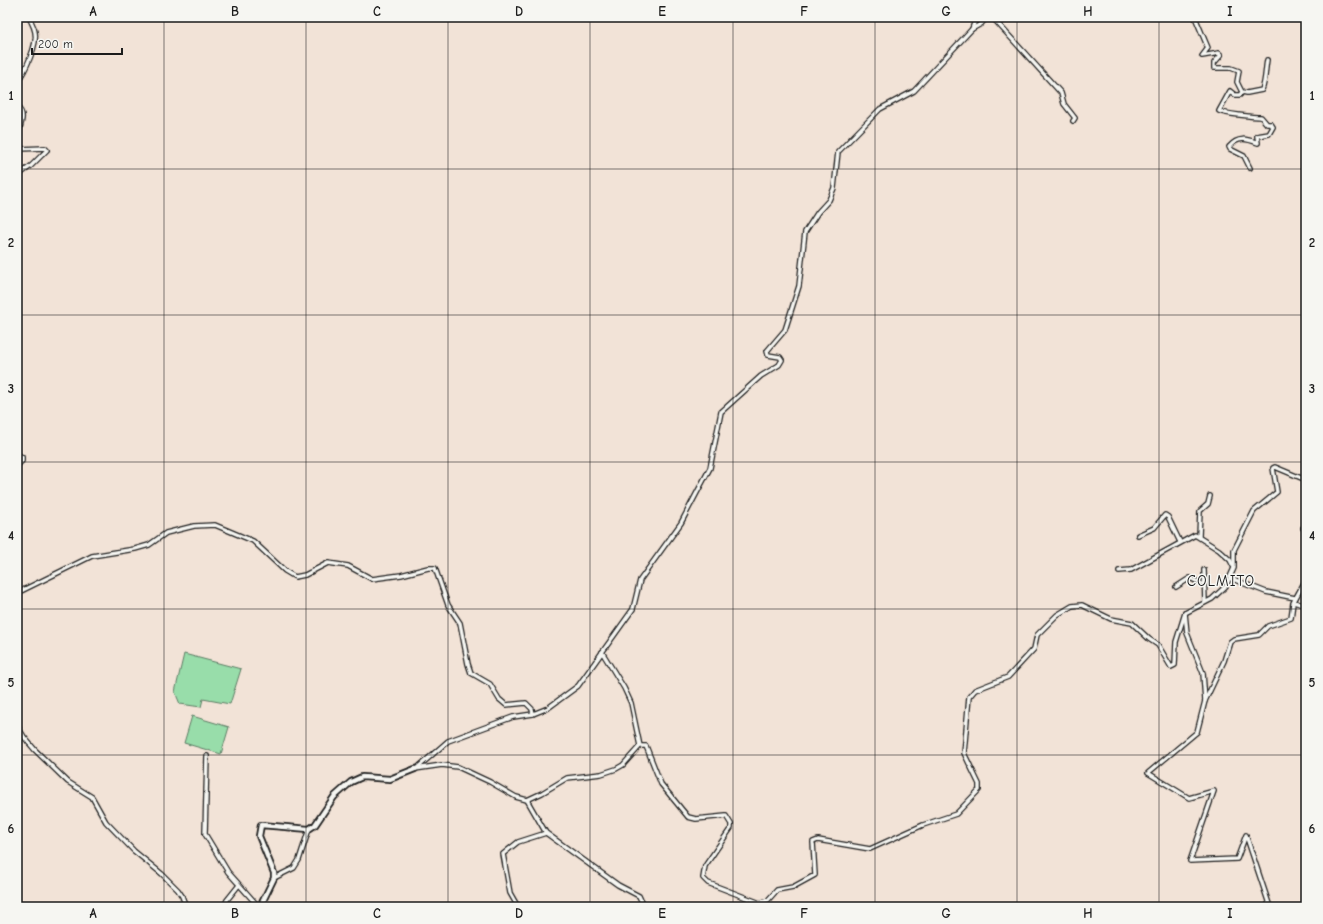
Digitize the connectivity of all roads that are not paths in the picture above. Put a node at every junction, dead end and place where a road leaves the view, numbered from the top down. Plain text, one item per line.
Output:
1 (28, 17) edge
2 (976, 17) edge
3 (987, 17) edge
4 (992, 17) edge
5 (1195, 17) edge
6 (972, 30) junction
7 (1267, 60) dead end
8 (17, 82) edge
9 (1242, 92) junction
10 (17, 106) edge
11 (19, 121) edge
12 (1073, 121) dead end
13 (1250, 168) dead end
14 (17, 176) edge
15 (17, 454) edge
16 (17, 466) edge
17 (1306, 480) edge
18 (1210, 496) dead end
19 (1138, 535) dead end
20 (1198, 536) junction
21 (1180, 542) junction
22 (1234, 568) junction
23 (1204, 570) dead end
24 (1119, 571) dead end
25 (1230, 578) junction
26 (1306, 581) edge
27 (1204, 585) junction
28 (1176, 587) dead end
29 (17, 592) edge
30 (1294, 600) junction
31 (1205, 602) junction
32 (1306, 606) edge
33 (1185, 613) junction
34 (602, 652) junction
35 (1204, 702) junction
36 (533, 714) junction
37 (17, 725) edge
38 (640, 746) junction
39 (207, 756) dead end
40 (415, 770) junction
41 (527, 800) junction
42 (309, 829) junction
43 (546, 833) junction
44 (274, 878) junction
45 (239, 885) junction
46 (186, 907) edge
47 (224, 907) edge
48 (259, 907) edge
49 (518, 907) edge
50 (644, 907) edge
51 (1270, 907) edge

1 - 8 street
2 - 6 street
3 - 6 street
4 - 12 street
5 - 9 street
6 - 34 street
7 - 9 street
9 - 13 street
10 - 11 street
11 - 14 street
15 - 16 street
17 - 22 street
18 - 20 street
19 - 21 street
20 - 21 street
20 - 22 street
21 - 24 street
22 - 25 street
23 - 27 street
25 - 30 street
25 - 31 street
26 - 30 street
27 - 28 street
27 - 31 street
29 - 36 street
30 - 32 street
30 - 35 street
31 - 33 street
33 - 35 street
33 - 38 street
34 - 36 street
34 - 38 street
35 - 51 street
36 - 40 street
37 - 46 street
38 - 41 street
39 - 45 street
40 - 41 street
40 - 42 street
41 - 43 street
42 - 44 street
42 - 44 street
43 - 49 street
43 - 50 street
44 - 48 street
45 - 47 street
45 - 48 street

